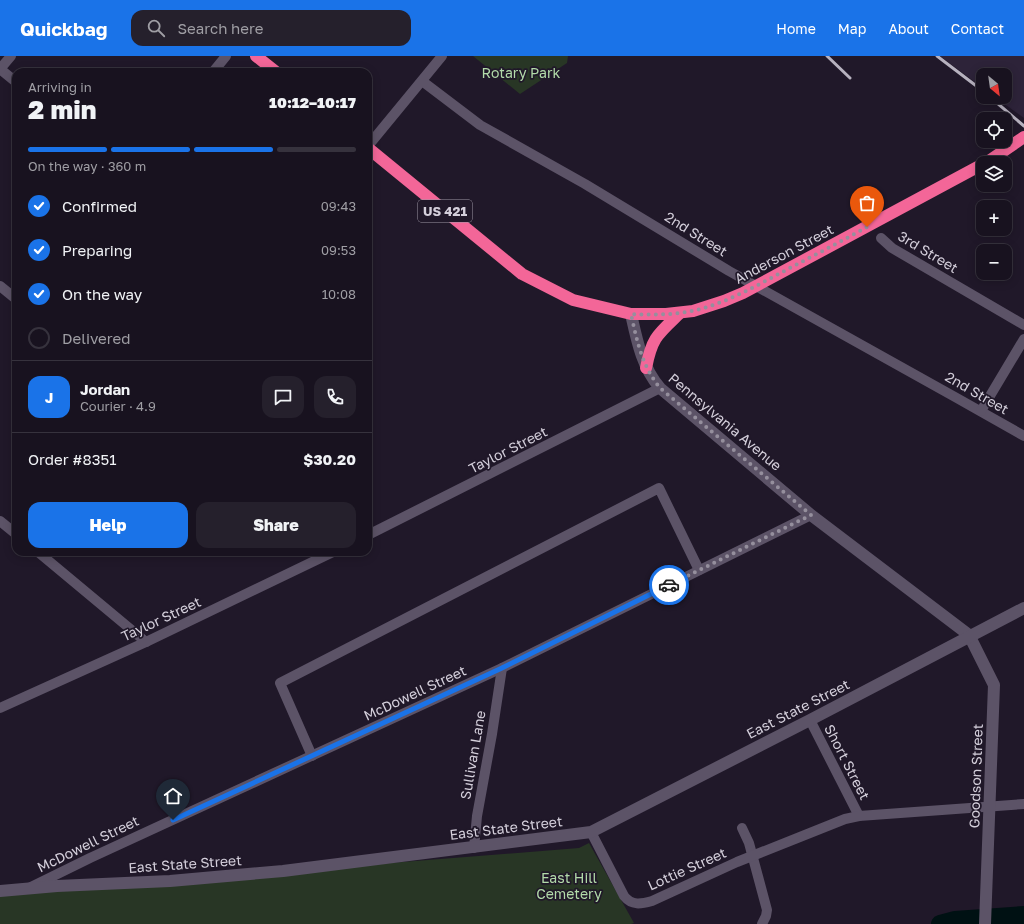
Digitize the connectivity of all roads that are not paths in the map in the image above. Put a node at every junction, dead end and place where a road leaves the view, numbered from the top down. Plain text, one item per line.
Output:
1 (11, 56) edge
2 (226, 56) edge
3 (256, 56) edge
4 (442, 56) edge
5 (216, 68) edge
6 (271, 68) edge
7 (0, 69) edge
8 (12, 79) edge
9 (422, 81) junction
10 (1024, 137) edge
11 (372, 142) edge
12 (372, 150) edge
13 (996, 156) edge
14 (976, 168) edge
15 (881, 238) dead end
16 (0, 286) edge
17 (12, 296) edge
18 (680, 313) junction
19 (631, 314) junction
20 (1024, 325) edge
21 (1024, 339) edge
22 (646, 368) junction
23 (660, 388) junction
24 (981, 411) junction
25 (1024, 436) edge
26 (811, 515) junction
27 (0, 521) edge
28 (12, 531) edge
29 (372, 533) edge
30 (43, 556) edge
31 (325, 556) edge
32 (699, 570) junction
33 (1024, 608) edge
34 (969, 635) junction
35 (146, 642) junction
36 (502, 668) junction
37 (0, 708) edge
38 (810, 720) junction
39 (312, 756) junction
40 (1024, 804) edge
41 (989, 807) junction
42 (859, 816) junction
43 (742, 828) dead end
44 (590, 832) junction
45 (474, 848) junction
46 (753, 856) junction
47 (28, 889) junction
48 (0, 891) edge
49 (985, 919) edge
50 (762, 924) edge

1 - 7 street
2 - 5 street
3 - 6 highway
4 - 9 street
7 - 8 street
9 - 11 street
9 - 24 street, 2nd Street
10 - 13 highway, Anderson Street / US 421
12 - 19 highway, US 421
14 - 18 highway, Anderson Street / US 421
15 - 20 street, 3rd Street
16 - 17 street
18 - 19 highway, Anderson Street / US 421
18 - 22 highway
19 - 22 street, Pennsylvania Avenue
21 - 24 street
22 - 23 street, Pennsylvania Avenue
23 - 26 street, Pennsylvania Avenue
23 - 29 street, Taylor Street
24 - 25 street, 2nd Street
26 - 32 street, McDowell Street
26 - 34 street, Pennsylvania Avenue
27 - 28 street
30 - 35 street
31 - 35 street, Taylor Street
32 - 36 street, McDowell Street
32 - 39 street
33 - 34 street, East State Street
34 - 38 street, East State Street
34 - 41 street, Goodson Street
35 - 37 street, Taylor Street
36 - 39 street, McDowell Street
36 - 45 street, Sullivan Lane
38 - 42 street, Short Street
38 - 44 street, East State Street
39 - 47 street, McDowell Street
40 - 41 street, Lottie Street
41 - 42 street, Lottie Street
41 - 49 street, Goodson Street
42 - 46 street, Lottie Street
43 - 46 street
44 - 45 street, East State Street
44 - 46 street, Lottie Street
45 - 47 street, East State Street
46 - 50 street
47 - 48 street, East State Street

